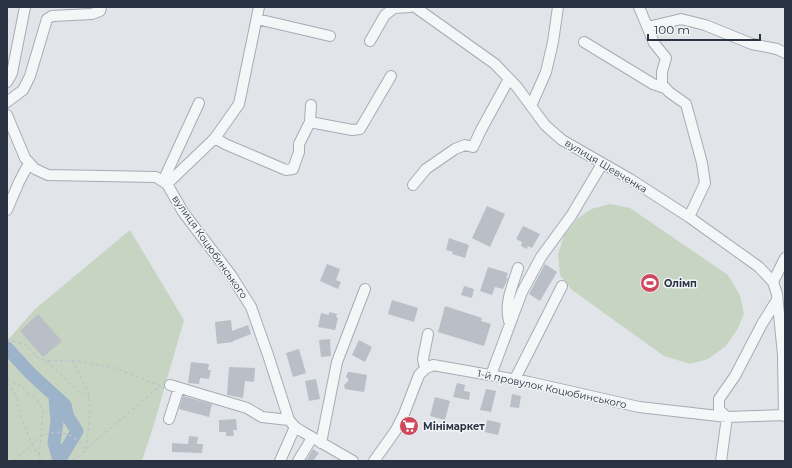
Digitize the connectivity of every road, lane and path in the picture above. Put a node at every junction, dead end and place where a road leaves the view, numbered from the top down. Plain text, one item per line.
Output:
1 (25, 7) edge
2 (101, 7) edge
3 (259, 7) edge
4 (410, 7) edge
5 (415, 7) edge
6 (558, 7) edge
7 (639, 7) edge
8 (256, 19) junction
9 (648, 27) junction
10 (330, 36) dead end
11 (370, 42) dead end
12 (584, 42) dead end
13 (785, 53) edge
14 (391, 76) dead end
15 (509, 79) junction
16 (7, 82) edge
17 (665, 88) junction
18 (7, 102) edge
19 (199, 103) dead end
20 (311, 105) dead end
21 (531, 106) junction
22 (7, 115) edge
23 (310, 122) junction
24 (215, 138) junction
25 (29, 163) junction
26 (602, 164) junction
27 (165, 182) junction
28 (413, 185) dead end
29 (7, 210) edge
30 (689, 217) junction
31 (785, 258) edge
32 (518, 268) dead end
33 (773, 282) junction
34 (562, 286) dead end
35 (365, 288) dead end
36 (777, 300) junction
37 (510, 322) junction
38 (428, 334) dead end
39 (7, 339) edge
40 (784, 355) edge
41 (72, 360) junction
42 (47, 361) junction
43 (425, 369) junction
44 (491, 375) junction
45 (515, 379) junction
46 (7, 380) edge
47 (7, 383) edge
48 (170, 386) junction
49 (89, 397) junction
50 (784, 416) edge
51 (727, 417) junction
52 (169, 419) dead end
53 (292, 423) junction
54 (41, 436) junction
55 (317, 440) junction
56 (32, 445) junction
57 (86, 450) junction
58 (39, 455) junction
59 (80, 456) junction
60 (13, 461) edge
61 (39, 461) edge
62 (43, 461) edge
63 (67, 461) edge
64 (81, 461) edge
65 (280, 461) edge
66 (298, 461) edge
67 (353, 461) edge
68 (374, 461) edge
69 (721, 461) edge

1 - 16 street
2 - 18 street
3 - 8 street
4 - 11 street
5 - 15 street, вулиця Шевченка
6 - 21 street
7 - 9 street
8 - 10 street
8 - 24 street
9 - 13 street
9 - 17 street
12 - 17 street
14 - 23 street
15 - 21 street, вулиця Шевченка
15 - 28 street
17 - 30 street
19 - 27 street
20 - 23 street
21 - 26 street, вулиця Шевченка
22 - 25 street
23 - 24 street
24 - 27 street
25 - 27 street
25 - 29 street
26 - 30 street, вулиця Шевченка
26 - 37 street
27 - 53 street, вулиця Коцюбинського
30 - 33 street, вулиця Шевченка
31 - 33 street
32 - 37 street
33 - 36 street, вулиця Шевченка
34 - 45 street
35 - 55 street
36 - 40 street, вулиця Шевченка
36 - 51 street
37 - 44 street
38 - 43 street
39 - 42 path
40 - 50 street, вулиця Шевченка
41 - 42 path
41 - 48 path
41 - 49 path
42 - 49 path
43 - 44 street, 1-й провулок Коцюбинського
43 - 68 street
44 - 45 street, 1-й провулок Коцюбинського
45 - 51 street, 1-й провулок Коцюбинського
46 - 54 path
47 - 56 path
48 - 52 street
48 - 53 street
48 - 57 path
49 - 57 path
50 - 51 street, 1-й провулок Коцюбинського
51 - 69 street
53 - 55 street
53 - 65 street
54 - 56 path
54 - 57 path
54 - 58 path
55 - 66 street
55 - 67 street
56 - 58 path
56 - 60 path
57 - 59 path
58 - 61 path
58 - 62 path
59 - 63 path
59 - 64 path

